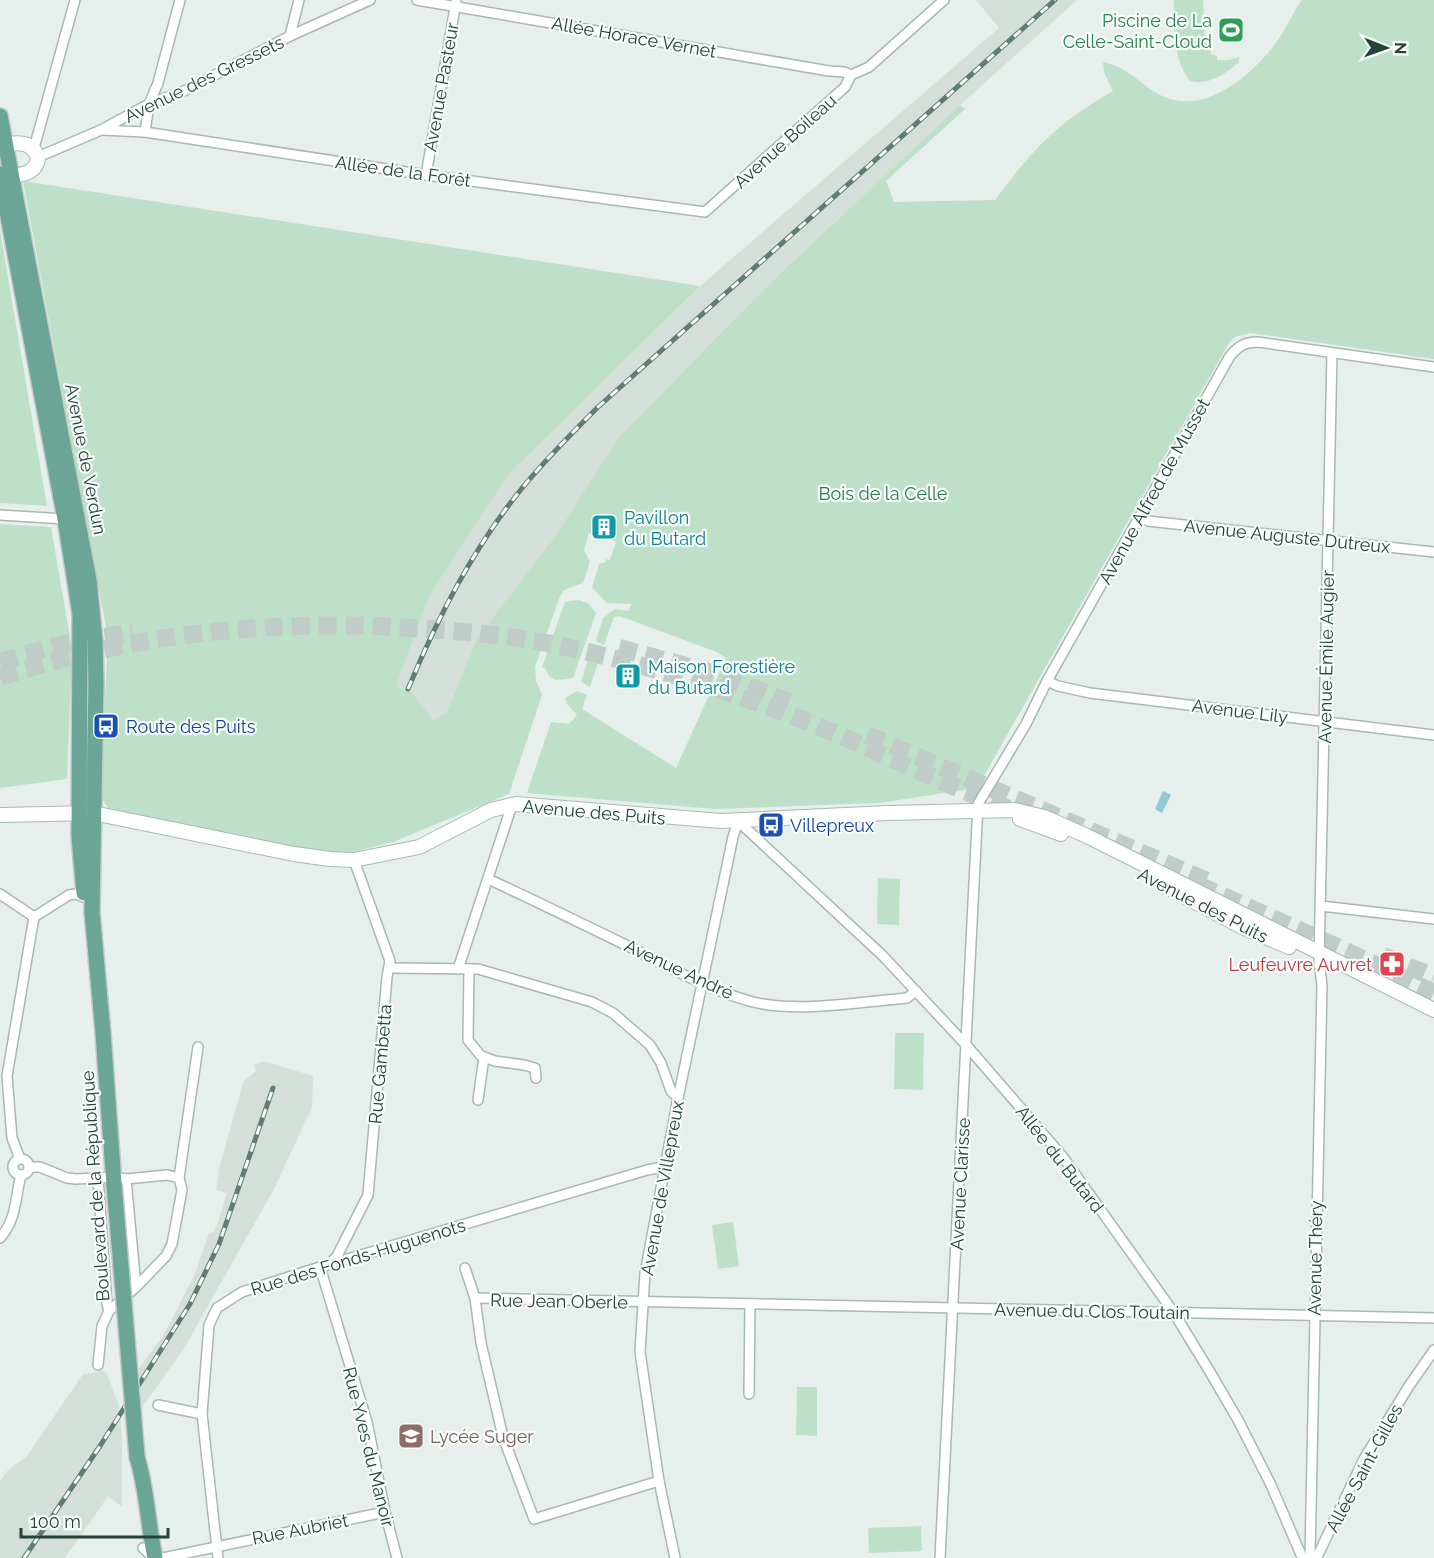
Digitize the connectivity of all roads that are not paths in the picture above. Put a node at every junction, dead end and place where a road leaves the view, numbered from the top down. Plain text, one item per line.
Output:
1 (75, 0) edge
2 (180, 0) edge
3 (299, 0) edge
4 (370, 0) edge
5 (417, 0) edge
6 (944, 0) edge
7 (455, 3) edge
8 (290, 36) junction
9 (851, 75) junction
10 (149, 104) junction
11 (0, 116) edge
12 (101, 130) junction
13 (145, 132) junction
14 (3, 145) edge
15 (36, 153) junction
16 (426, 175) junction
17 (3, 176) edge
18 (705, 212) joint
19 (1332, 353) junction
20 (1434, 367) edge
21 (0, 515) edge
22 (1140, 517) junction
23 (65, 519) junction
24 (1329, 540) junction
25 (1434, 552) edge
26 (1047, 681) junction
27 (1325, 721) junction
28 (1434, 735) edge
29 (512, 805) junction
30 (977, 810) junction
31 (86, 813) junction
32 (0, 815) edge
33 (738, 821) junction
34 (354, 860) junction
35 (488, 879) junction
36 (0, 894) edge
37 (84, 897) junction
38 (1321, 906) junction
39 (92, 912) junction
40 (34, 917) junction
41 (1434, 919) edge
42 (1319, 957) junction
43 (390, 968) junction
44 (458, 969) junction
45 (469, 969) junction
46 (703, 984) junction
47 (916, 991) junction
48 (1434, 1010) edge
49 (1434, 1019) edge
50 (967, 1046) junction
51 (198, 1047) dead end
52 (484, 1058) junction
53 (536, 1078) dead end
54 (678, 1098) junction
55 (478, 1100) dead end
56 (20, 1159) junction
57 (29, 1167) junction
58 (664, 1170) junction
59 (21, 1175) junction
60 (179, 1178) junction
61 (113, 1180) junction
62 (0, 1238) edge
63 (330, 1264) junction
64 (320, 1267) junction
65 (465, 1268) dead end
66 (136, 1287) junction
67 (475, 1298) junction
68 (643, 1302) junction
69 (750, 1304) junction
70 (953, 1307) junction
71 (109, 1311) junction
72 (1174, 1313) junction
73 (1314, 1316) junction
74 (1434, 1318) edge
75 (1434, 1350) edge
76 (98, 1365) dead end
77 (749, 1394) dead end
78 (158, 1406) dead end
79 (202, 1413) junction
80 (659, 1481) junction
81 (385, 1512) junction
82 (216, 1547) junction
83 (149, 1556) edge
84 (1310, 1557) edge
85 (163, 1558) edge
86 (218, 1558) edge
87 (397, 1558) edge
88 (675, 1558) edge
89 (940, 1558) edge

1 - 15 street
2 - 10 street
3 - 8 street
4 - 8 street, Avenue des Gressets
5 - 7 street, Allée Horace Vernet
6 - 9 street, Avenue Boileau
7 - 9 street, Allée Horace Vernet
7 - 16 street, Avenue Pasteur
8 - 10 street, Avenue des Gressets
9 - 18 street, Avenue Boileau
10 - 12 street, Avenue des Gressets
10 - 13 street
11 - 14 main road, Avenue de Verdun
12 - 13 street, Allée de la Forêt
12 - 15 street, Avenue des Gressets
13 - 16 street, Allée de la Forêt
14 - 15 street
14 - 17 main road, Avenue de Verdun
15 - 17 street
16 - 18 street, Allée de la Forêt
17 - 23 main road, Avenue de Verdun
17 - 31 main road, Avenue de Verdun
19 - 20 street, Avenue Alfred de Musset
19 - 22 street, Avenue Alfred de Musset
19 - 24 street, Avenue Émile Augier
21 - 23 street
22 - 24 street, Avenue Auguste Dutreux
22 - 26 street, Avenue Alfred de Musset
23 - 31 main road, Avenue de Verdun
24 - 25 street, Avenue Auguste Dutreux
24 - 27 street, Avenue Émile Augier
26 - 27 street, Avenue Lily
26 - 30 street, Avenue Alfred de Musset
27 - 28 street, Avenue Lily
27 - 38 street, Avenue Émile Augier
29 - 33 street, Avenue des Puits
29 - 34 street, Avenue des Puits
29 - 35 street
30 - 33 street, Avenue des Puits
30 - 42 street, Avenue des Puits
30 - 50 street, Avenue Clarisse
31 - 32 street, Avenue des Puits
31 - 34 street, Avenue des Puits
31 - 37 main road, Boulevard de la République
31 - 39 main road, Boulevard de la République
33 - 46 street, Avenue de Villepreux
33 - 47 street, Allée du Butard
34 - 43 street, Rue Gambetta
35 - 44 street
35 - 46 street, Avenue André
36 - 40 street
37 - 39 main road, Boulevard de la République
37 - 40 street
38 - 41 street
38 - 42 street, Avenue Émile Augier
39 - 61 main road, Boulevard de la République
40 - 56 street
42 - 48 street, Avenue des Puits
42 - 49 street, Avenue des Puits
42 - 73 street, Avenue Théry
43 - 44 street
43 - 63 street, Rue Gambetta
44 - 45 street
45 - 52 street
45 - 54 street
46 - 47 street, Avenue André
46 - 54 street, Avenue de Villepreux
47 - 50 street, Allée du Butard
50 - 70 street, Avenue Clarisse
50 - 72 street, Allée du Butard
51 - 60 street
52 - 53 street
52 - 55 street
54 - 58 street, Avenue de Villepreux
56 - 57 street
56 - 59 street
57 - 59 street
57 - 61 street
58 - 63 street, Rue des Fonds-Huguenots
58 - 68 street, Avenue de Villepreux
59 - 62 street
60 - 61 street
60 - 66 street
61 - 66 street
61 - 71 street
61 - 83 main road, Boulevard de la République, bridge
63 - 64 street, Rue des Fonds-Huguenots
64 - 79 street, Rue des Fonds-Huguenots
64 - 81 street, Rue Yves du Manoir
65 - 67 street
66 - 71 street
67 - 68 street, Rue Jean Oberle
67 - 80 street
68 - 69 street, Avenue du Clos Toutain
68 - 80 street, Avenue de Villepreux
69 - 70 street, Avenue du Clos Toutain
69 - 77 street
70 - 72 street, Avenue du Clos Toutain
70 - 89 street, Avenue Clarisse
71 - 76 street
72 - 73 street, Avenue du Clos Toutain
72 - 84 street, Allée du Butard
73 - 74 street, Avenue du Clos Toutain
73 - 84 street, Avenue Théry
75 - 84 street, Allée Saint-Gilles
78 - 79 street
79 - 82 street, Rue des Fonds-Huguenots
80 - 88 street, Avenue de Villepreux
81 - 82 street, Rue Aubriet
81 - 87 street, Rue Yves du Manoir
82 - 85 street, Rue Aubriet
82 - 86 street, Rue des Fonds-Huguenots

